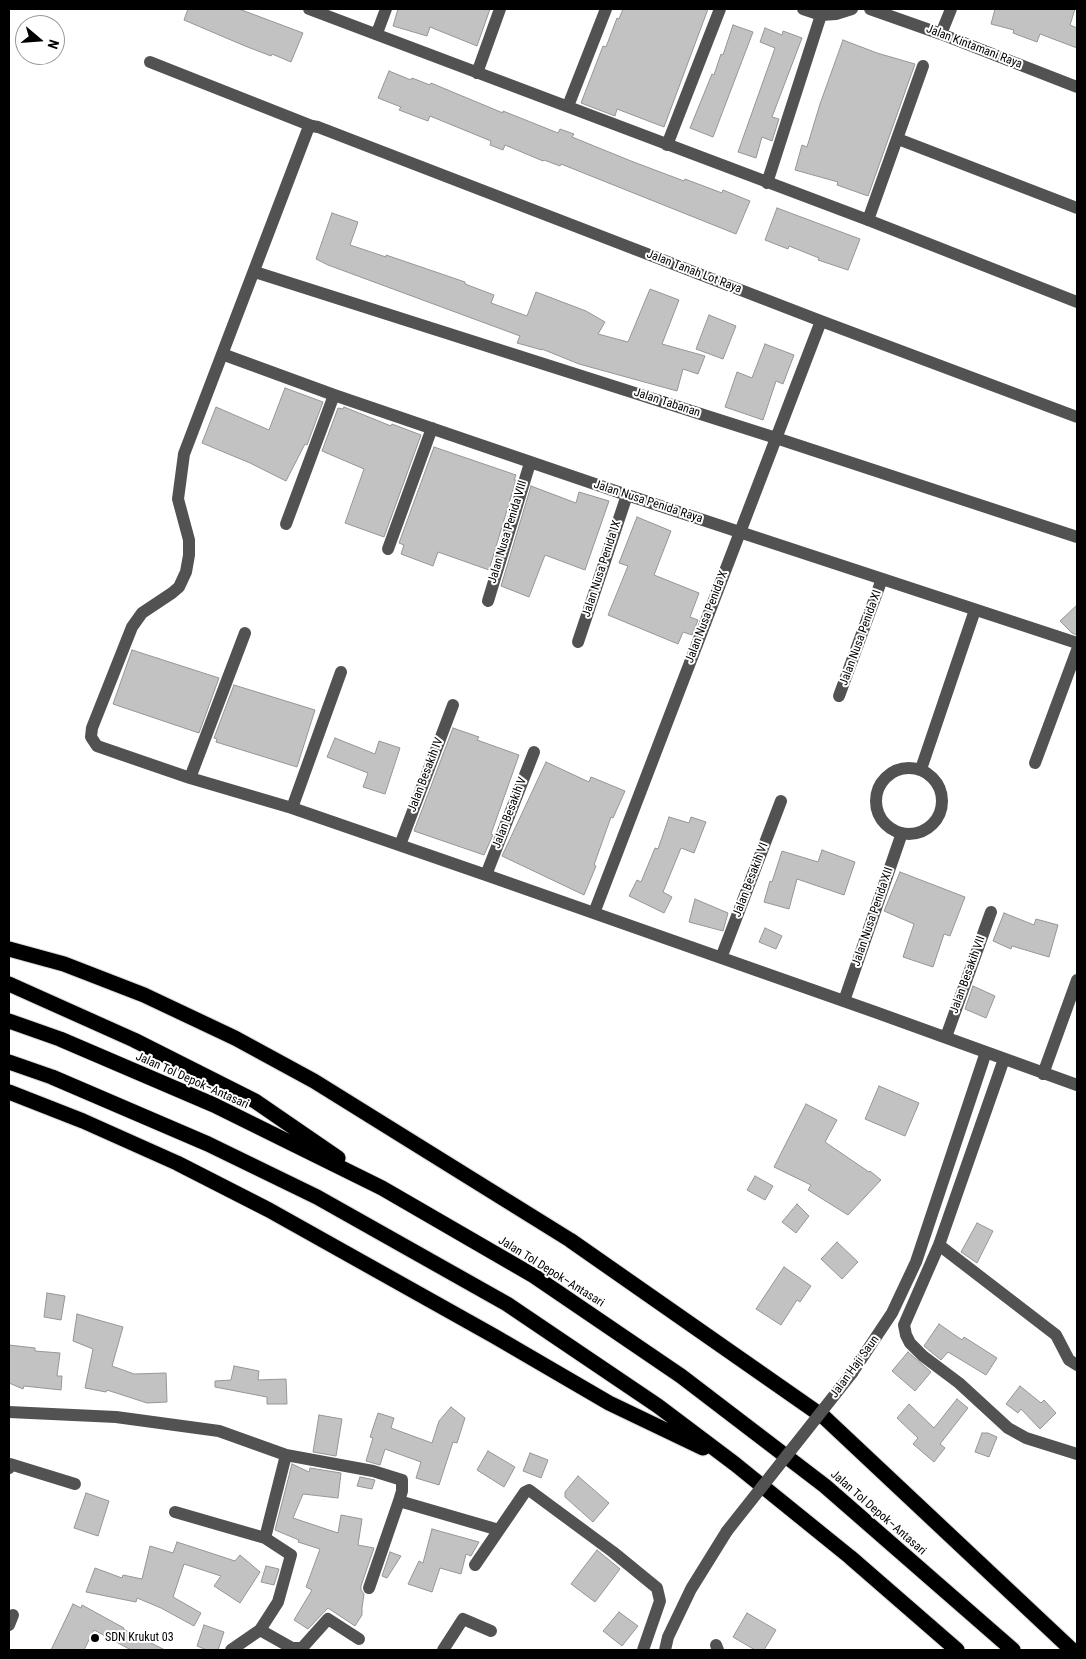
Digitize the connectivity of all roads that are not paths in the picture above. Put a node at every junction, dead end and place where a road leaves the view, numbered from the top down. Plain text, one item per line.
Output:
1 (309, 9) edge
2 (386, 9) edge
3 (500, 9) edge
4 (606, 9) edge
5 (720, 9) edge
6 (803, 9) edge
7 (852, 9) edge
8 (870, 9) edge
9 (951, 9) edge
10 (821, 15) junction
11 (377, 33) junction
12 (941, 34) junction
13 (150, 62) dead end
14 (922, 66) dead end
15 (477, 73) junction
16 (1077, 87) edge
17 (568, 106) junction
18 (312, 126) junction
19 (898, 139) junction
20 (667, 145) junction
21 (767, 183) junction
22 (1077, 208) edge
23 (868, 220) junction
24 (255, 272) junction
25 (1077, 302) edge
26 (821, 322) junction
27 (222, 354) junction
28 (334, 395) junction
29 (1077, 417) edge
30 (432, 428) junction
31 (776, 438) junction
32 (530, 463) junction
33 (627, 496) junction
34 (286, 524) dead end
35 (740, 533) junction
36 (1077, 537) edge
37 (388, 549) dead end
38 (882, 580) junction
39 (488, 601) dead end
40 (975, 610) junction
41 (245, 633) dead end
42 (578, 642) dead end
43 (1077, 643) edge
44 (1077, 650) edge
45 (341, 672) dead end
46 (839, 696) dead end
47 (453, 705) dead end
48 (534, 752) dead end
49 (1035, 763) dead end
50 (920, 769) junction
51 (190, 778) junction
52 (781, 801) dead end
53 (292, 808) junction
54 (902, 833) junction
55 (400, 845) junction
56 (486, 875) junction
57 (991, 912) dead end
58 (594, 913) junction
59 (9, 949) edge
60 (721, 958) junction
61 (1077, 980) edge
62 (9, 984) edge
63 (844, 1001) junction
64 (9, 1021) edge
65 (946, 1037) junction
66 (986, 1052) junction
67 (1004, 1059) junction
68 (9, 1062) edge
69 (1043, 1074) junction
70 (1077, 1085) edge
71 (9, 1092) edge
72 (382, 1188) junction
73 (939, 1245) junction
74 (1077, 1365) edge
75 (9, 1412) edge
76 (1077, 1454) edge
77 (286, 1455) junction
78 (735, 1464) junction
79 (9, 1468) edge
80 (75, 1484) dead end
81 (400, 1501) junction
82 (174, 1512) dead end
83 (499, 1530) junction
84 (265, 1538) junction
85 (474, 1565) dead end
86 (369, 1588) dead end
87 (260, 1630) junction
88 (491, 1631) dead end
89 (359, 1639) dead end
90 (231, 1650) edge
91 (443, 1650) edge
92 (643, 1650) edge
93 (665, 1650) edge
94 (957, 1650) edge
95 (1013, 1650) edge
96 (1072, 1650) edge

1 - 11 street
2 - 11 street
3 - 15 street
4 - 17 street
5 - 20 street
6 - 10 street
7 - 10 street
8 - 12 street, Jalan Kintamani Raya
9 - 12 street
10 - 21 street
11 - 15 street
12 - 16 street, Jalan Kintamani Raya
13 - 18 street, Jalan Tanah Lot Raya
14 - 19 street
15 - 17 street
17 - 20 street
18 - 24 street
18 - 26 street, Jalan Tanah Lot Raya
19 - 22 street
19 - 23 street
20 - 21 street
21 - 23 street
23 - 25 street
24 - 27 street
24 - 31 street, Jalan Tabanan
26 - 29 street, Jalan Tanah Lot Raya
26 - 31 street, Jalan Nusa Penida X
27 - 28 street, Jalan Nusa Penida Raya
27 - 51 street
28 - 30 street, Jalan Nusa Penida Raya
28 - 34 street
30 - 32 street, Jalan Nusa Penida Raya
30 - 37 street
31 - 35 street, Jalan Nusa Penida X
31 - 36 street, Jalan Tabanan
32 - 33 street, Jalan Nusa Penida Raya
32 - 39 street, Jalan Nusa Penida VIII
33 - 35 street, Jalan Nusa Penida Raya
33 - 42 street, Jalan Nusa Penida IX
35 - 38 street, Jalan Nusa Penida Raya
35 - 58 street, Jalan Nusa Penida X
38 - 40 street, Jalan Nusa Penida Raya
38 - 46 street, Jalan Nusa Penida XI
40 - 43 street, Jalan Nusa Penida Raya
40 - 50 street
41 - 51 street
44 - 49 street
45 - 53 street
47 - 55 street, Jalan Besakih IV
48 - 56 street, Jalan Besakih V
50 - 54 street
50 - 54 street
51 - 53 street
52 - 60 street, Jalan Besakih VI
53 - 55 street
54 - 63 street, Jalan Nusa Penida XII
55 - 56 street
56 - 58 street
57 - 65 street, Jalan Besakih VII
58 - 60 street
59 - 96 highway
60 - 63 street
61 - 69 street
62 - 72 highway
63 - 65 street
64 - 72 highway, Jalan Tol Depok–Antasari
65 - 66 street
66 - 67 street
66 - 93 street, Jalan Haji Saun, bridge
67 - 69 street
67 - 73 street
68 - 78 highway
69 - 70 street
71 - 78 highway
72 - 95 highway, Jalan Tol Depok–Antasari
73 - 74 street
73 - 76 street
75 - 77 street
77 - 81 street
77 - 84 street
78 - 94 highway
79 - 80 street
81 - 83 street
81 - 86 street
82 - 84 street
83 - 85 street
83 - 92 street
84 - 87 street
87 - 89 street
87 - 90 street
88 - 91 street

